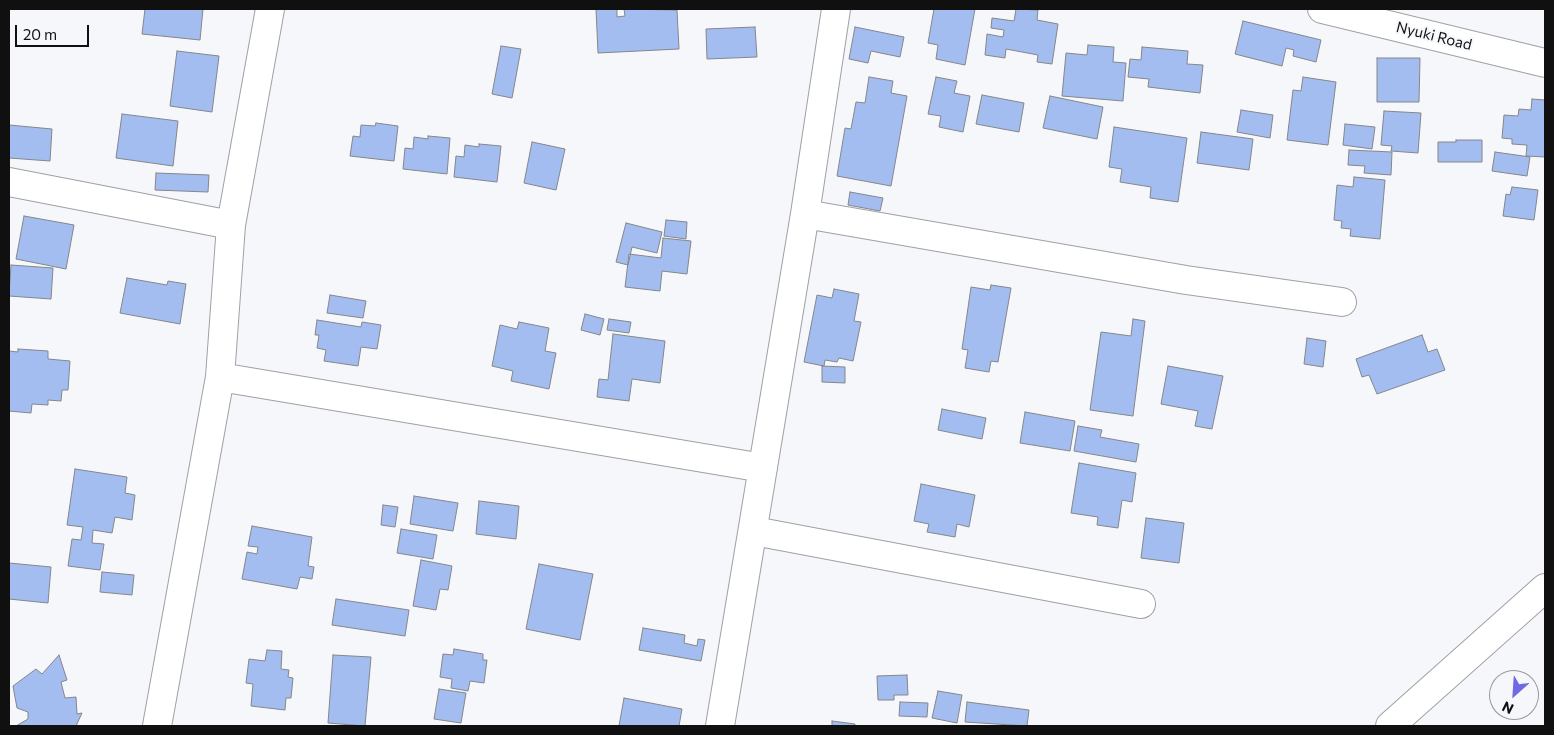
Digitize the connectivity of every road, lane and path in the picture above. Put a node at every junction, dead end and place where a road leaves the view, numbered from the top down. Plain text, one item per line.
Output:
1 (270, 9) edge
2 (836, 9) edge
3 (1322, 9) edge
4 (1545, 63) edge
5 (9, 182) edge
6 (805, 214) junction
7 (232, 225) junction
8 (1342, 302) dead end
9 (220, 377) junction
10 (764, 468) junction
11 (754, 531) junction
12 (1545, 588) edge
13 (1141, 604) dead end
14 (158, 726) edge
15 (720, 726) edge
16 (1390, 726) edge

1 - 7 street
2 - 6 street
3 - 4 street, Nyuki Road
5 - 7 street
6 - 8 street
6 - 10 street
7 - 9 street
9 - 10 street
9 - 14 street
10 - 11 street
11 - 13 street
11 - 15 street
12 - 16 street

